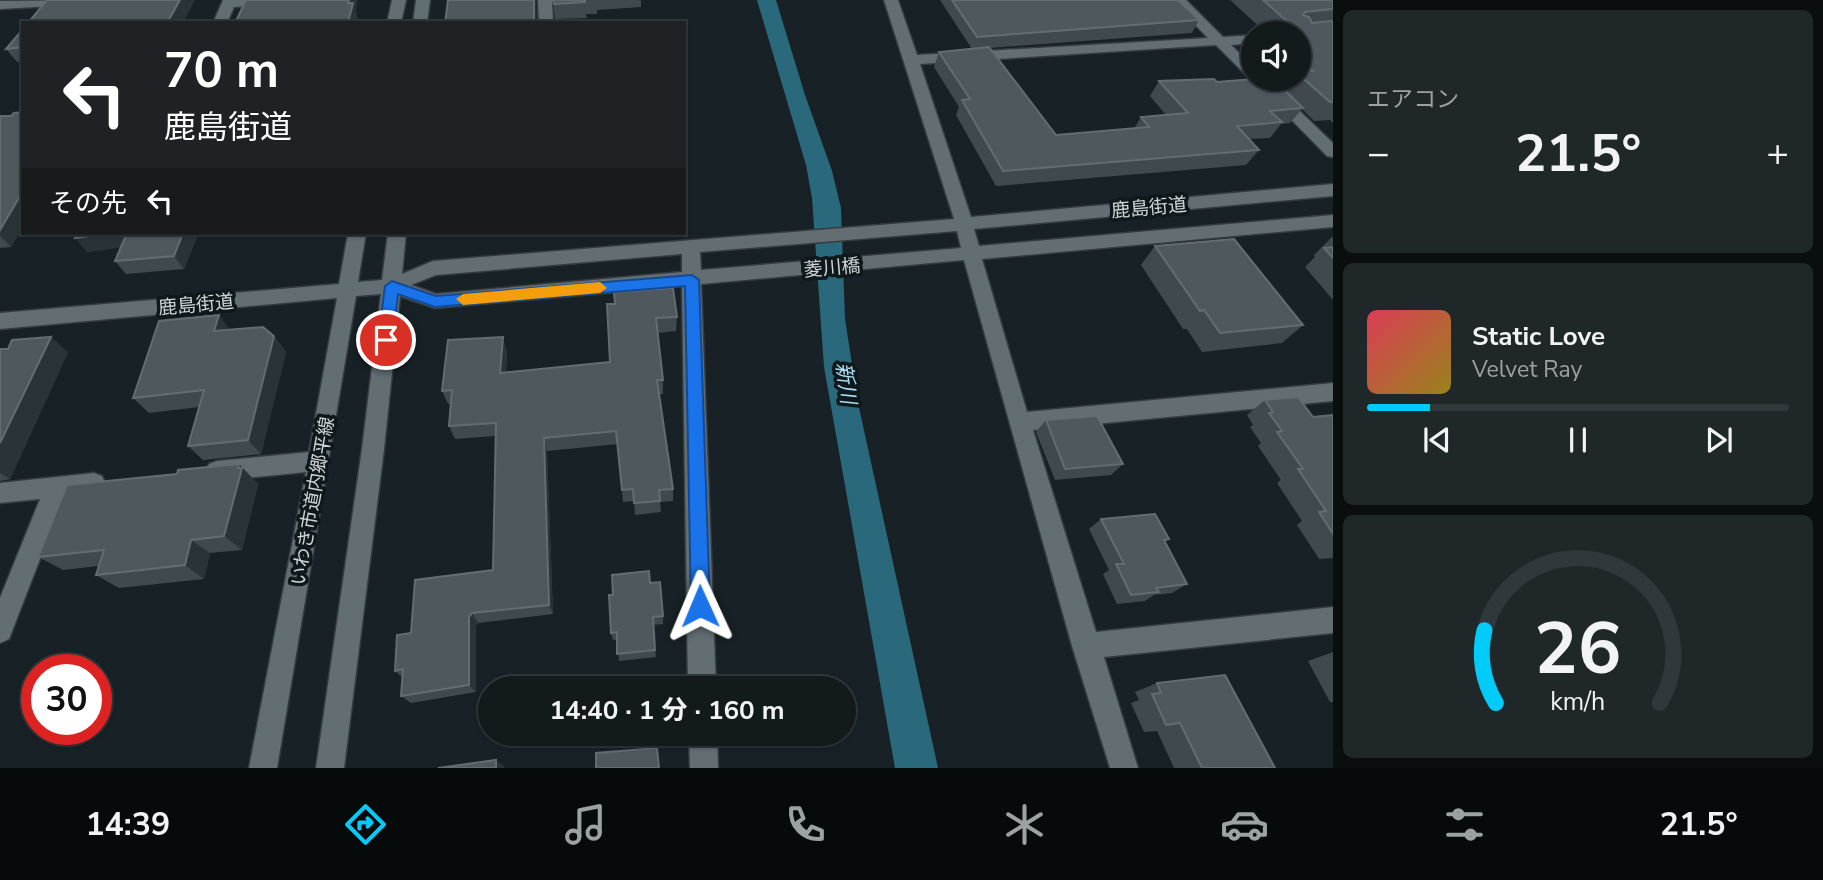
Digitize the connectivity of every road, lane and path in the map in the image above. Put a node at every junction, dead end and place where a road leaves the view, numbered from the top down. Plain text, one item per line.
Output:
1 (91, 0) edge
2 (275, 0) edge
3 (399, 0) edge
4 (423, 0) edge
5 (545, 0) edge
6 (891, 0) edge
7 (1178, 0) edge
8 (229, 1) edge
9 (1, 3) edge
10 (221, 21) edge
11 (394, 21) edge
12 (420, 21) edge
13 (546, 21) edge
14 (1241, 40) edge
15 (1219, 41) junction
16 (912, 60) junction
17 (1241, 62) edge
18 (1270, 91) edge
19 (1333, 152) edge
20 (1333, 190) edge
21 (1333, 221) edge
22 (965, 225) junction
23 (357, 235) edge
24 (397, 235) edge
25 (691, 247) junction
26 (972, 254) junction
27 (692, 280) junction
28 (392, 286) junction
29 (347, 290) junction
30 (0, 321) edge
31 (1333, 392) edge
32 (1019, 422) junction
33 (319, 461) junction
34 (195, 473) edge
35 (112, 481) edge
36 (57, 486) junction
37 (0, 493) edge
38 (1333, 620) edge
39 (0, 631) edge
40 (1086, 646) junction
41 (702, 676) edge
42 (703, 746) edge
43 (263, 768) edge
44 (330, 768) edge
45 (704, 768) edge
46 (1124, 768) edge

1 - 9 street
2 - 8 street
3 - 11 street
4 - 12 street
5 - 13 street
6 - 16 street
7 - 15 street
8 - 10 street
14 - 15 street
15 - 16 street
15 - 17 street
16 - 22 street
18 - 19 street
20 - 22 street, 鹿島街道
21 - 26 street, 鹿島街道
22 - 25 street, 菱川橋
22 - 26 street
23 - 29 street, いわき市道内郷平線
24 - 28 street
25 - 27 street
25 - 28 street, 鹿島街道
26 - 27 street, 菱川橋
26 - 32 street
27 - 28 street, 鹿島街道
27 - 41 street
28 - 29 street, 鹿島街道
28 - 44 street
29 - 30 street, 鹿島街道
29 - 33 street, いわき市道内郷平線
31 - 32 street
32 - 40 street
33 - 34 street
33 - 43 street, いわき市道内郷平線
35 - 36 street
36 - 37 street
36 - 39 street
38 - 40 street
40 - 46 street
42 - 45 street

